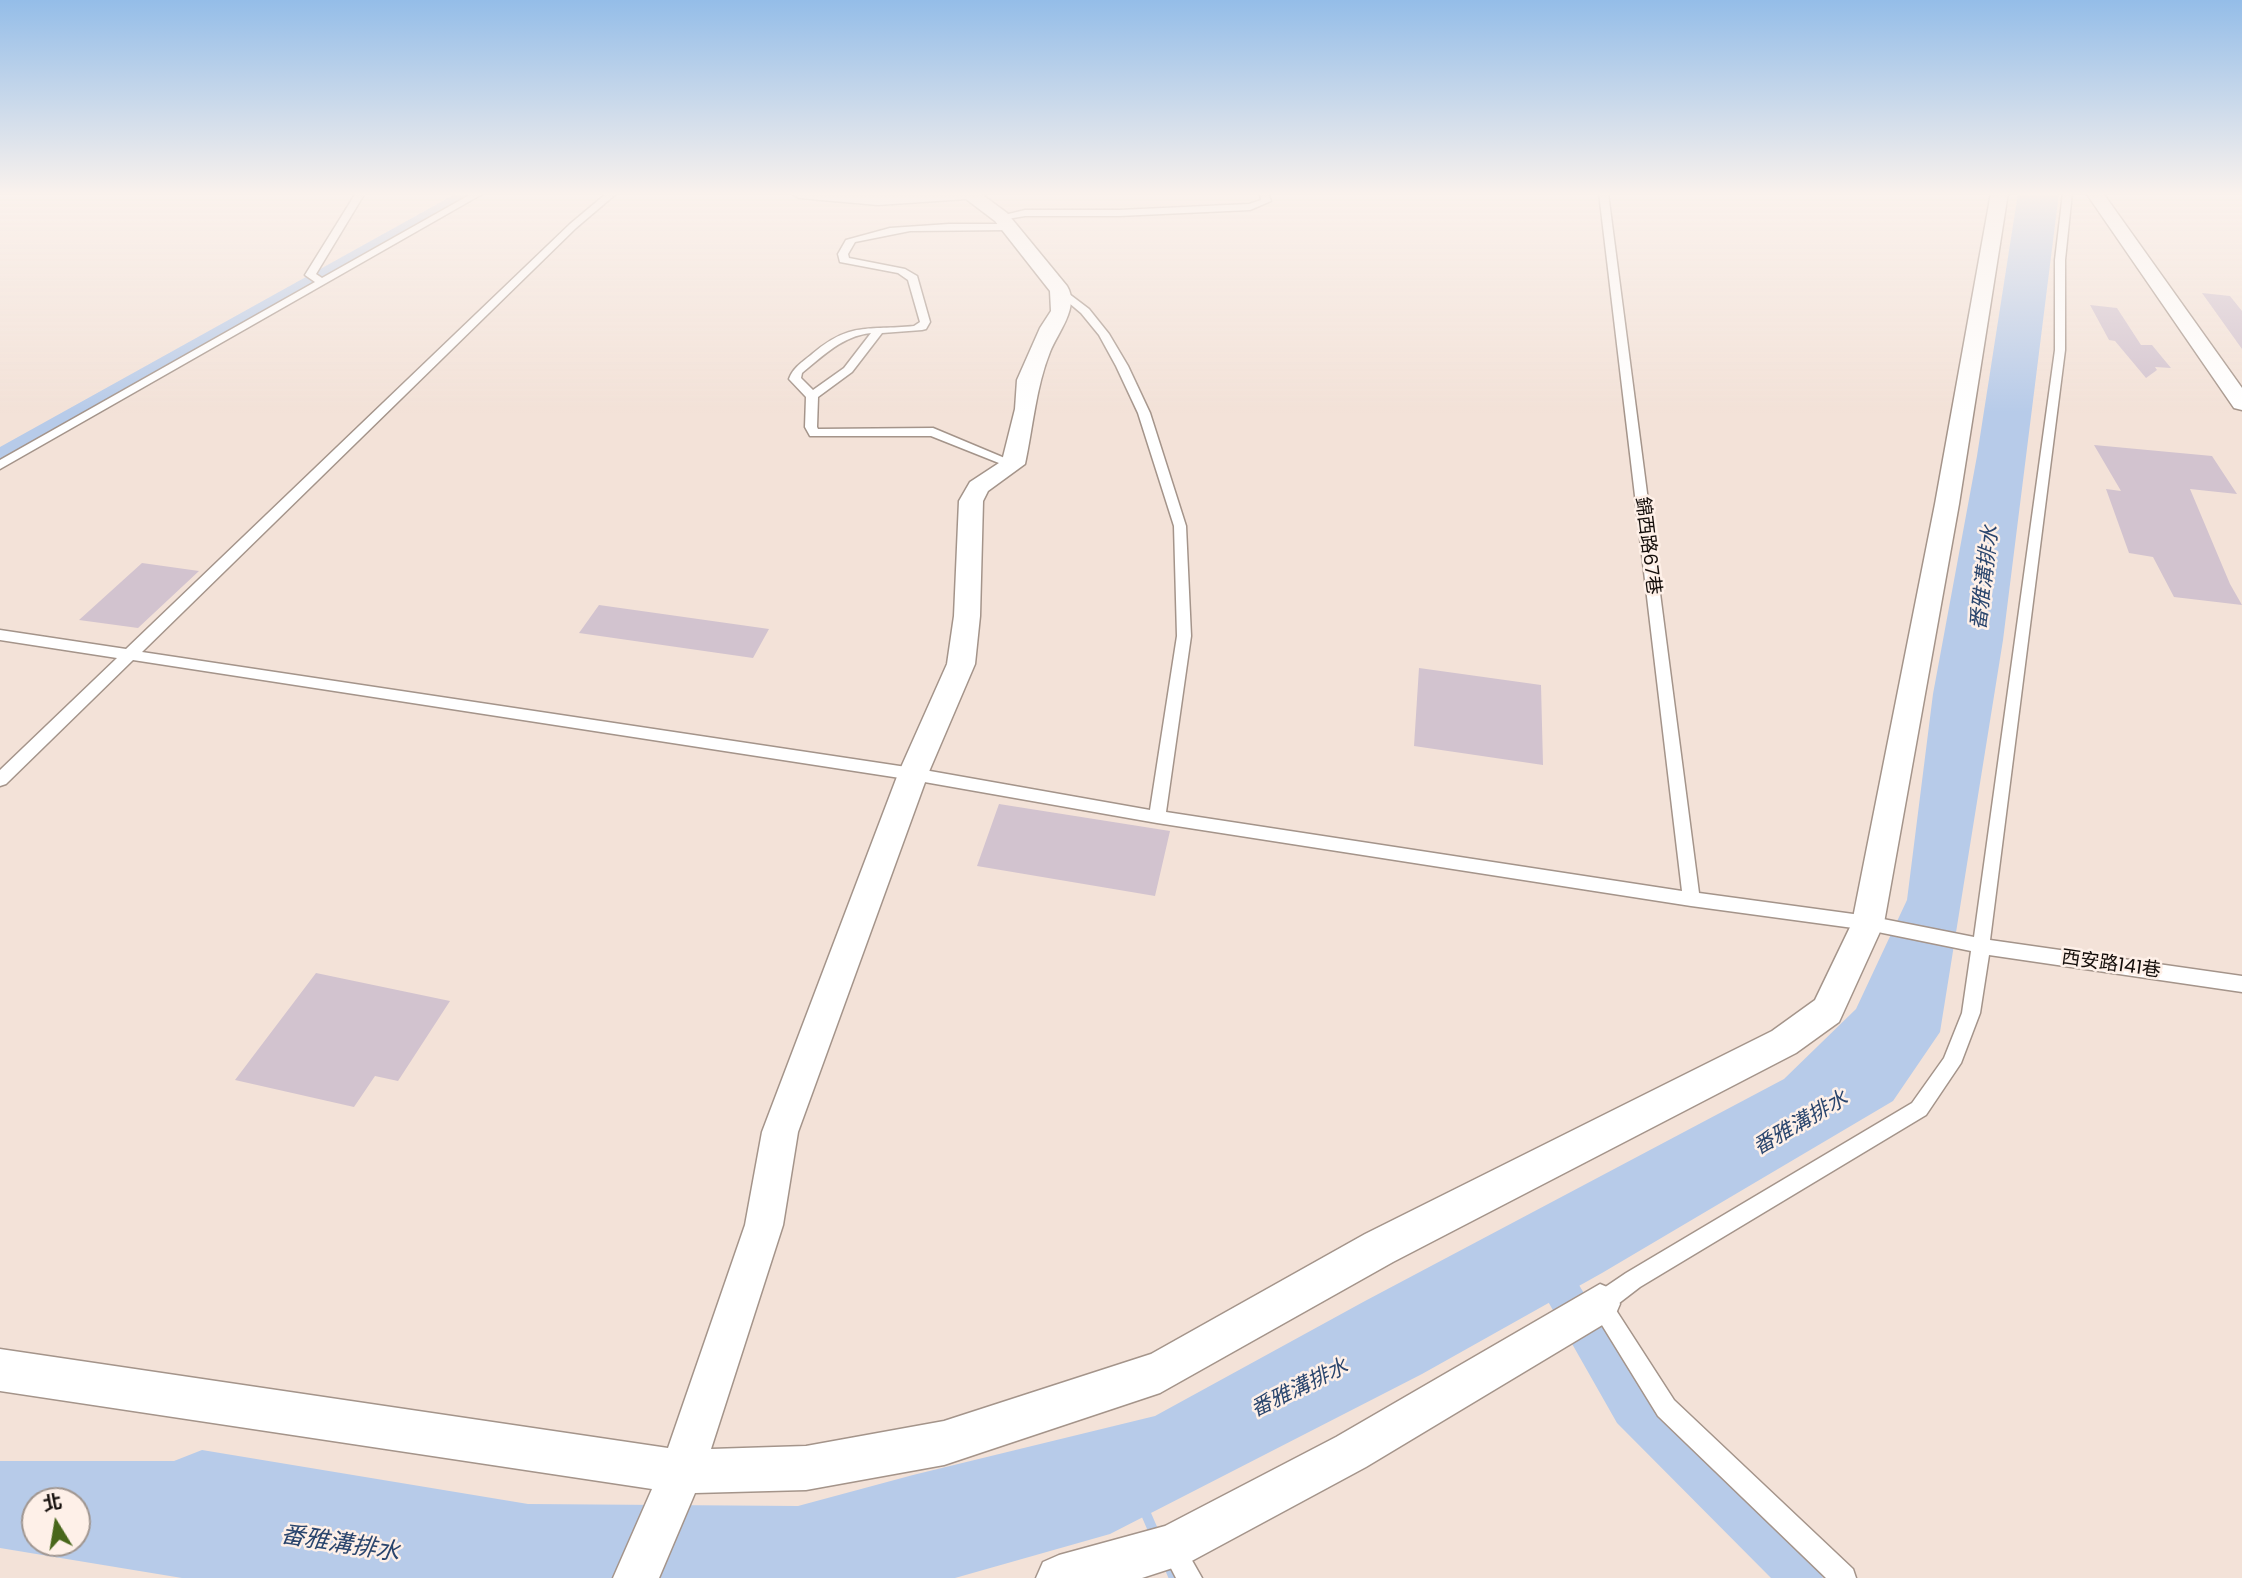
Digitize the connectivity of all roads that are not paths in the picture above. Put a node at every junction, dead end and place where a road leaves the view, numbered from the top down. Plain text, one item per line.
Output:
1 (315, 267) edge
2 (349, 267) edge
3 (531, 267) edge
4 (878, 267) edge
5 (1041, 267) edge
6 (1613, 267) edge
7 (1987, 267) edge
8 (2060, 267) edge
9 (2146, 267) edge
10 (322, 282) junction
11 (1060, 290) junction
12 (878, 331) junction
13 (812, 396) junction
14 (2242, 403) edge
15 (1013, 464) junction
16 (0, 465) edge
17 (0, 635) edge
18 (130, 654) junction
19 (913, 774) junction
20 (0, 780) edge
21 (1157, 817) junction
22 (1691, 899) junction
23 (1868, 923) junction
24 (1981, 946) junction
25 (2242, 984) edge
26 (1600, 1304) junction
27 (0, 1370) edge
28 (682, 1472) junction
29 (1181, 1562) edge
30 (636, 1578) edge
31 (1059, 1578) edge
32 (1844, 1578) edge

1 - 10 lane
2 - 10 lane
3 - 18 lane
4 - 12 lane
5 - 11 street
6 - 22 lane, 錦西路67巷
7 - 23 street
8 - 24 lane
9 - 14 street
10 - 16 lane
11 - 15 street
11 - 21 lane
12 - 13 lane
12 - 13 lane
13 - 15 lane
15 - 19 street
17 - 18 lane, 西安路141巷
18 - 19 lane, 西安路141巷
18 - 20 lane
19 - 21 lane, 西安路141巷
19 - 28 street
21 - 22 lane, 西安路141巷
22 - 23 lane, 西安路141巷
23 - 24 lane, 西安路141巷
23 - 28 street
24 - 25 lane, 西安路141巷
24 - 26 lane
26 - 29 street
26 - 32 lane
27 - 28 street
28 - 30 street
29 - 31 street

